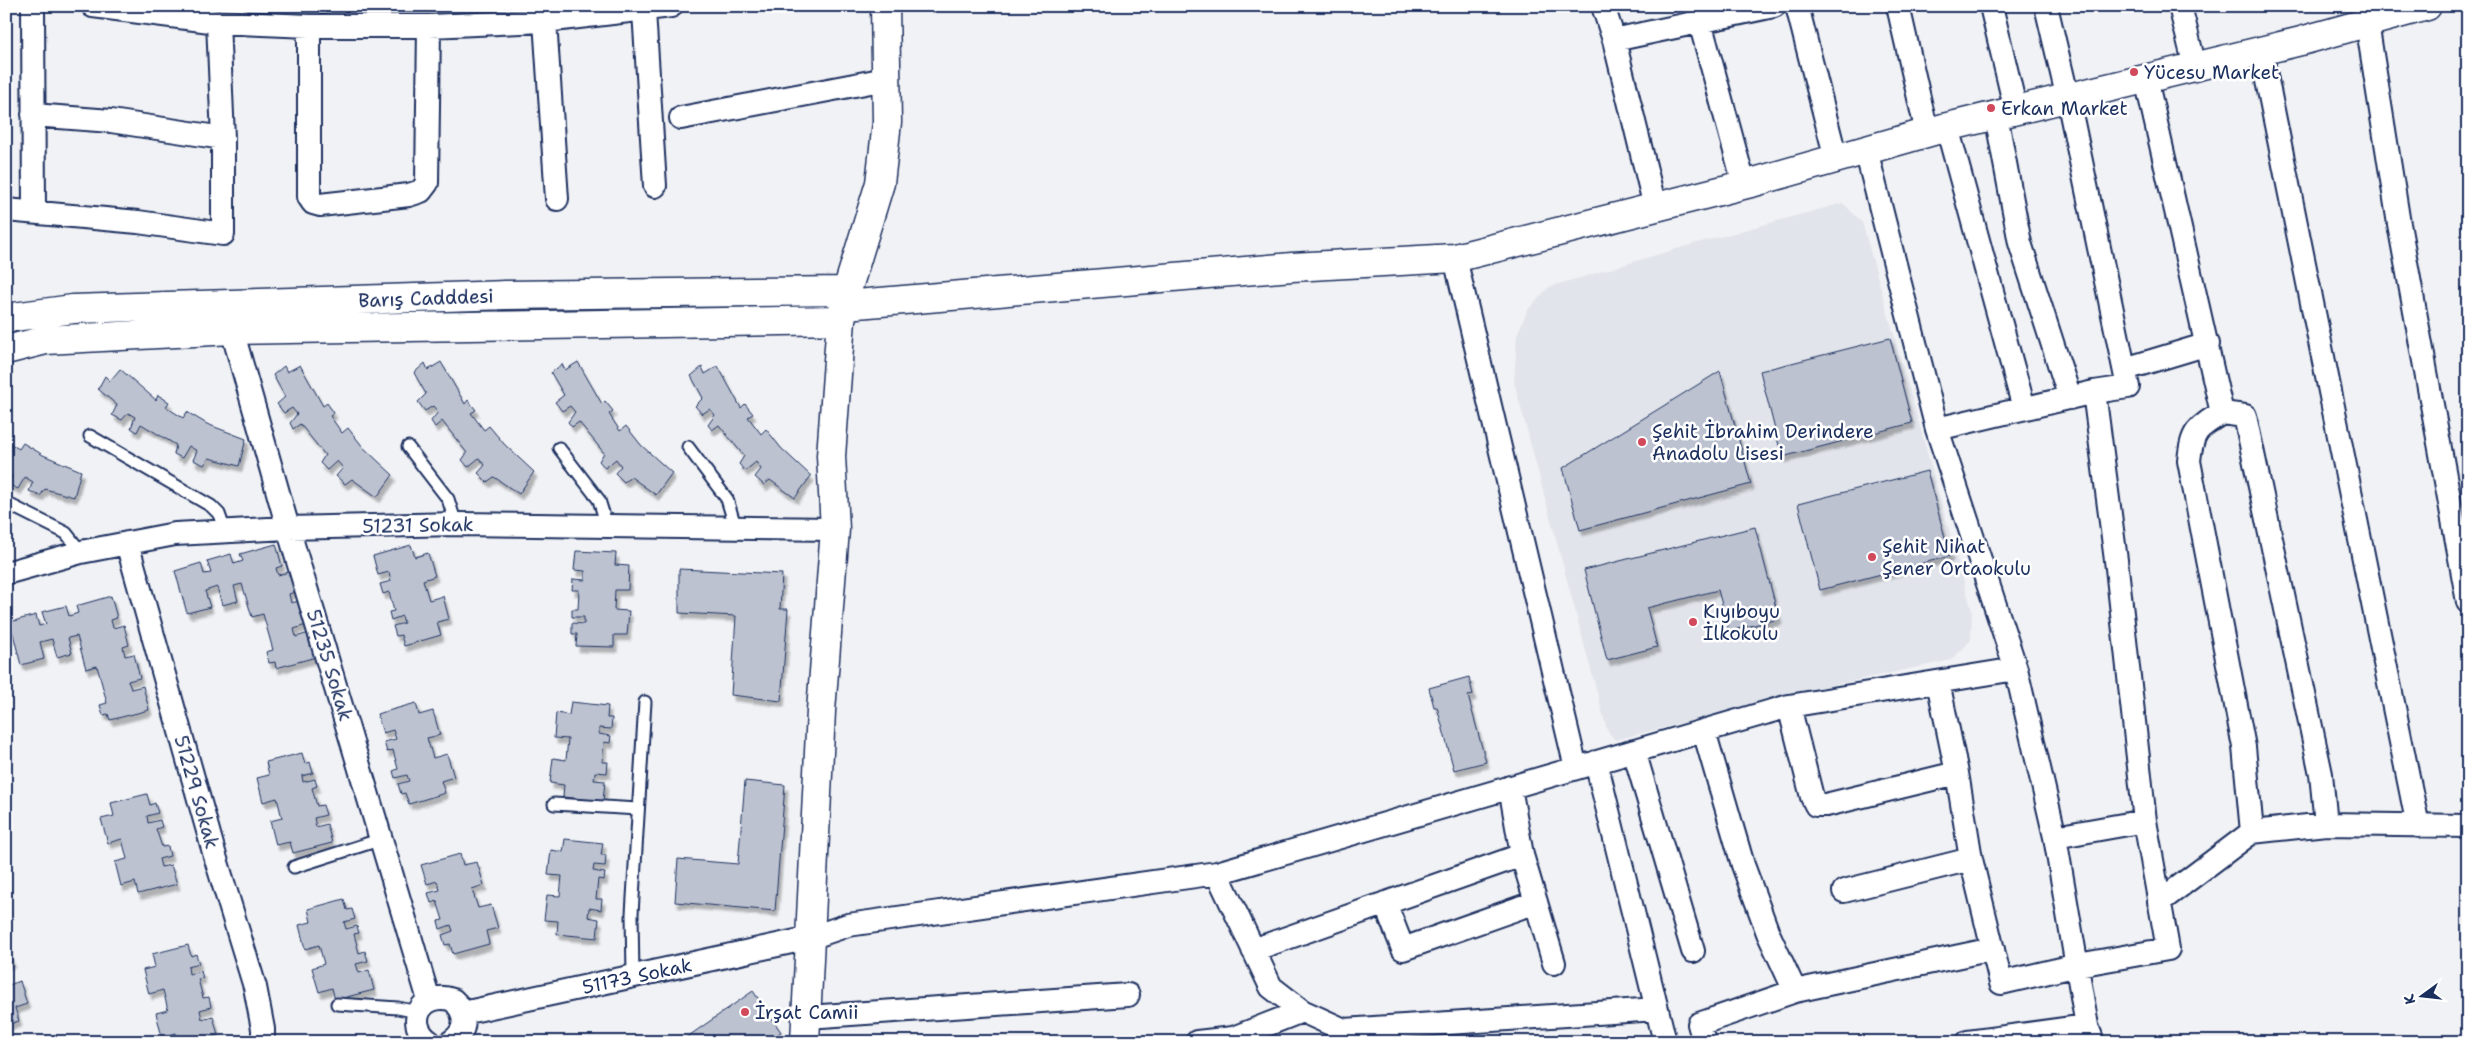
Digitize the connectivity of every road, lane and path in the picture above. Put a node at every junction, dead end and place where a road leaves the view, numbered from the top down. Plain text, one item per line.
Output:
1 (33, 6) edge
2 (93, 6) edge
3 (671, 6) edge
4 (885, 6) edge
5 (1604, 6) edge
6 (1774, 6) edge
7 (1797, 6) edge
8 (1898, 6) edge
9 (1991, 6) edge
10 (2046, 6) edge
11 (2180, 6) edge
12 (2427, 6) edge
13 (148, 9) edge
14 (644, 11) junction
15 (570, 12) edge
16 (241, 15) edge
17 (341, 16) edge
18 (452, 16) edge
19 (545, 21) junction
20 (218, 22) junction
21 (1700, 22) junction
22 (2367, 23) junction
23 (309, 26) junction
24 (429, 26) junction
25 (1614, 40) junction
26 (2260, 51) junction
27 (2194, 67) junction
28 (886, 78) junction
29 (2146, 79) junction
30 (2068, 99) junction
31 (2006, 113) junction
32 (33, 115) junction
33 (681, 118) dead end
34 (1937, 130) junction
35 (223, 138) junction
36 (1866, 150) junction
37 (1836, 159) junction
38 (1744, 184) junction
39 (655, 186) dead end
40 (557, 199) dead end
41 (1655, 207) junction
42 (6, 210) edge
43 (34, 212) junction
44 (1455, 258) junction
45 (845, 306) junction
46 (6, 318) edge
47 (232, 330) junction
48 (2208, 344) junction
49 (6, 350) edge
50 (2125, 369) junction
51 (2094, 392) junction
52 (2070, 398) junction
53 (2024, 408) junction
54 (2222, 413) junction
55 (1937, 429) junction
56 (90, 436) dead end
57 (408, 447) dead end
58 (688, 447) dead end
59 (559, 448) dead end
60 (6, 503) edge
61 (456, 524) junction
62 (607, 526) junction
63 (288, 528) junction
64 (736, 529) junction
65 (834, 529) junction
66 (225, 531) junction
67 (127, 542) junction
68 (81, 552) junction
69 (6, 573) edge
70 (2468, 602) edge
71 (2016, 669) junction
72 (1938, 682) junction
73 (645, 702) dead end
74 (1790, 706) junction
75 (1704, 731) junction
76 (1634, 751) junction
77 (1586, 765) junction
78 (1957, 773) junction
79 (1510, 787) junction
80 (554, 804) dead end
81 (638, 809) junction
82 (2145, 821) junction
83 (2326, 824) junction
84 (2418, 826) junction
85 (2468, 826) edge
86 (2252, 832) junction
87 (2055, 837) junction
88 (382, 839) junction
89 (1522, 855) junction
90 (1971, 859) junction
91 (294, 867) dead end
92 (1216, 872) junction
93 (1844, 891) dead end
94 (1536, 902) junction
95 (2159, 902) junction
96 (1385, 903) junction
97 (810, 938) junction
98 (1993, 949) junction
99 (1253, 950) junction
100 (1693, 951) dead end
101 (1554, 963) dead end
102 (2078, 965) junction
103 (633, 976) junction
104 (1795, 991) junction
105 (1128, 995) dead end
106 (337, 1004) dead end
107 (424, 1006) junction
108 (1657, 1009) junction
109 (1302, 1011) junction
110 (463, 1013) junction
111 (806, 1029) edge
112 (2090, 1034) edge
113 (1348, 1036) edge
114 (1233, 1040) edge
115 (1972, 1041) edge
116 (262, 1042) edge
117 (430, 1042) edge
118 (451, 1042) edge
119 (1197, 1042) edge
120 (1665, 1042) edge
121 (1704, 1042) edge

1 - 32 street
2 - 13 street
3 - 14 street
4 - 28 main road
5 - 25 street
6 - 21 street
7 - 37 street
8 - 34 street
9 - 31 street
10 - 30 street
11 - 27 street
12 - 22 main road
13 - 20 street
14 - 15 street
14 - 39 street
15 - 19 street
16 - 20 street
16 - 23 street
17 - 23 street
17 - 24 street
18 - 19 street
18 - 24 street
19 - 40 street
20 - 35 street
21 - 25 street
21 - 38 street
22 - 26 main road
22 - 70 street
23 - 24 street
25 - 41 street
26 - 27 main road
26 - 84 street
27 - 29 main road
28 - 33 street
28 - 45 main road
29 - 30 main road
29 - 48 street
30 - 31 main road
30 - 50 street
31 - 34 main road
31 - 52 street
32 - 35 street
32 - 43 street
34 - 36 main road
34 - 53 street
35 - 43 street
36 - 37 main road
36 - 55 street
37 - 38 main road
38 - 41 main road
41 - 44 main road
42 - 43 street
44 - 45 main road
44 - 77 street
45 - 46 main road, Barış Cadddesi
45 - 47 main road, Barış Cadddesi
45 - 65 main road
47 - 49 main road, Barış Cadddesi
47 - 63 street, 51235 Sokak
48 - 50 street
48 - 54 street
50 - 51 street
51 - 52 street
51 - 82 street
52 - 53 street
53 - 55 street
54 - 83 street
54 - 86 street
55 - 71 street
56 - 66 lane
57 - 61 lane
58 - 64 lane
59 - 62 lane
60 - 68 lane
61 - 62 street, 51231 Sokak
61 - 63 street, 51231 Sokak
62 - 64 street, 51231 Sokak
63 - 66 street, 51231 Sokak
63 - 88 street, 51235 Sokak
64 - 65 street, 51231 Sokak
65 - 97 main road
66 - 67 street, 51231 Sokak
67 - 68 street, 51231 Sokak
67 - 116 street, 51229 Sokak
68 - 69 street, 51231 Sokak
71 - 72 street, 51173 Sokak
71 - 87 street
72 - 74 street, 51173 Sokak
72 - 78 street
73 - 81 lane
74 - 75 street, 51173 Sokak
74 - 78 street
75 - 76 street, 51173 Sokak
75 - 104 street
76 - 77 street, 51173 Sokak
76 - 100 street
77 - 79 street, 51173 Sokak
77 - 108 street
78 - 90 street
79 - 89 street
79 - 92 street, 51173 Sokak
80 - 81 lane
81 - 103 lane
82 - 87 street
82 - 95 street
83 - 84 street
83 - 86 street
84 - 85 street
86 - 95 street
87 - 102 street
88 - 91 lane
88 - 107 street, 51235 Sokak
89 - 94 street
89 - 96 street
90 - 93 street
90 - 98 street
92 - 97 street, 51173 Sokak
92 - 99 street
94 - 96 street
94 - 101 street
95 - 102 street
96 - 99 street
97 - 103 street, 51173 Sokak
97 - 111 main road
98 - 102 street
98 - 104 street
99 - 109 street
102 - 112 street
103 - 110 street, 51173 Sokak
104 - 121 street
105 - 111 street
106 - 107 lane
107 - 110 street
107 - 117 street, 51235 Sokak
108 - 113 street
108 - 120 street
109 - 113 street
109 - 114 street
110 - 118 street
112 - 115 street
114 - 119 street

